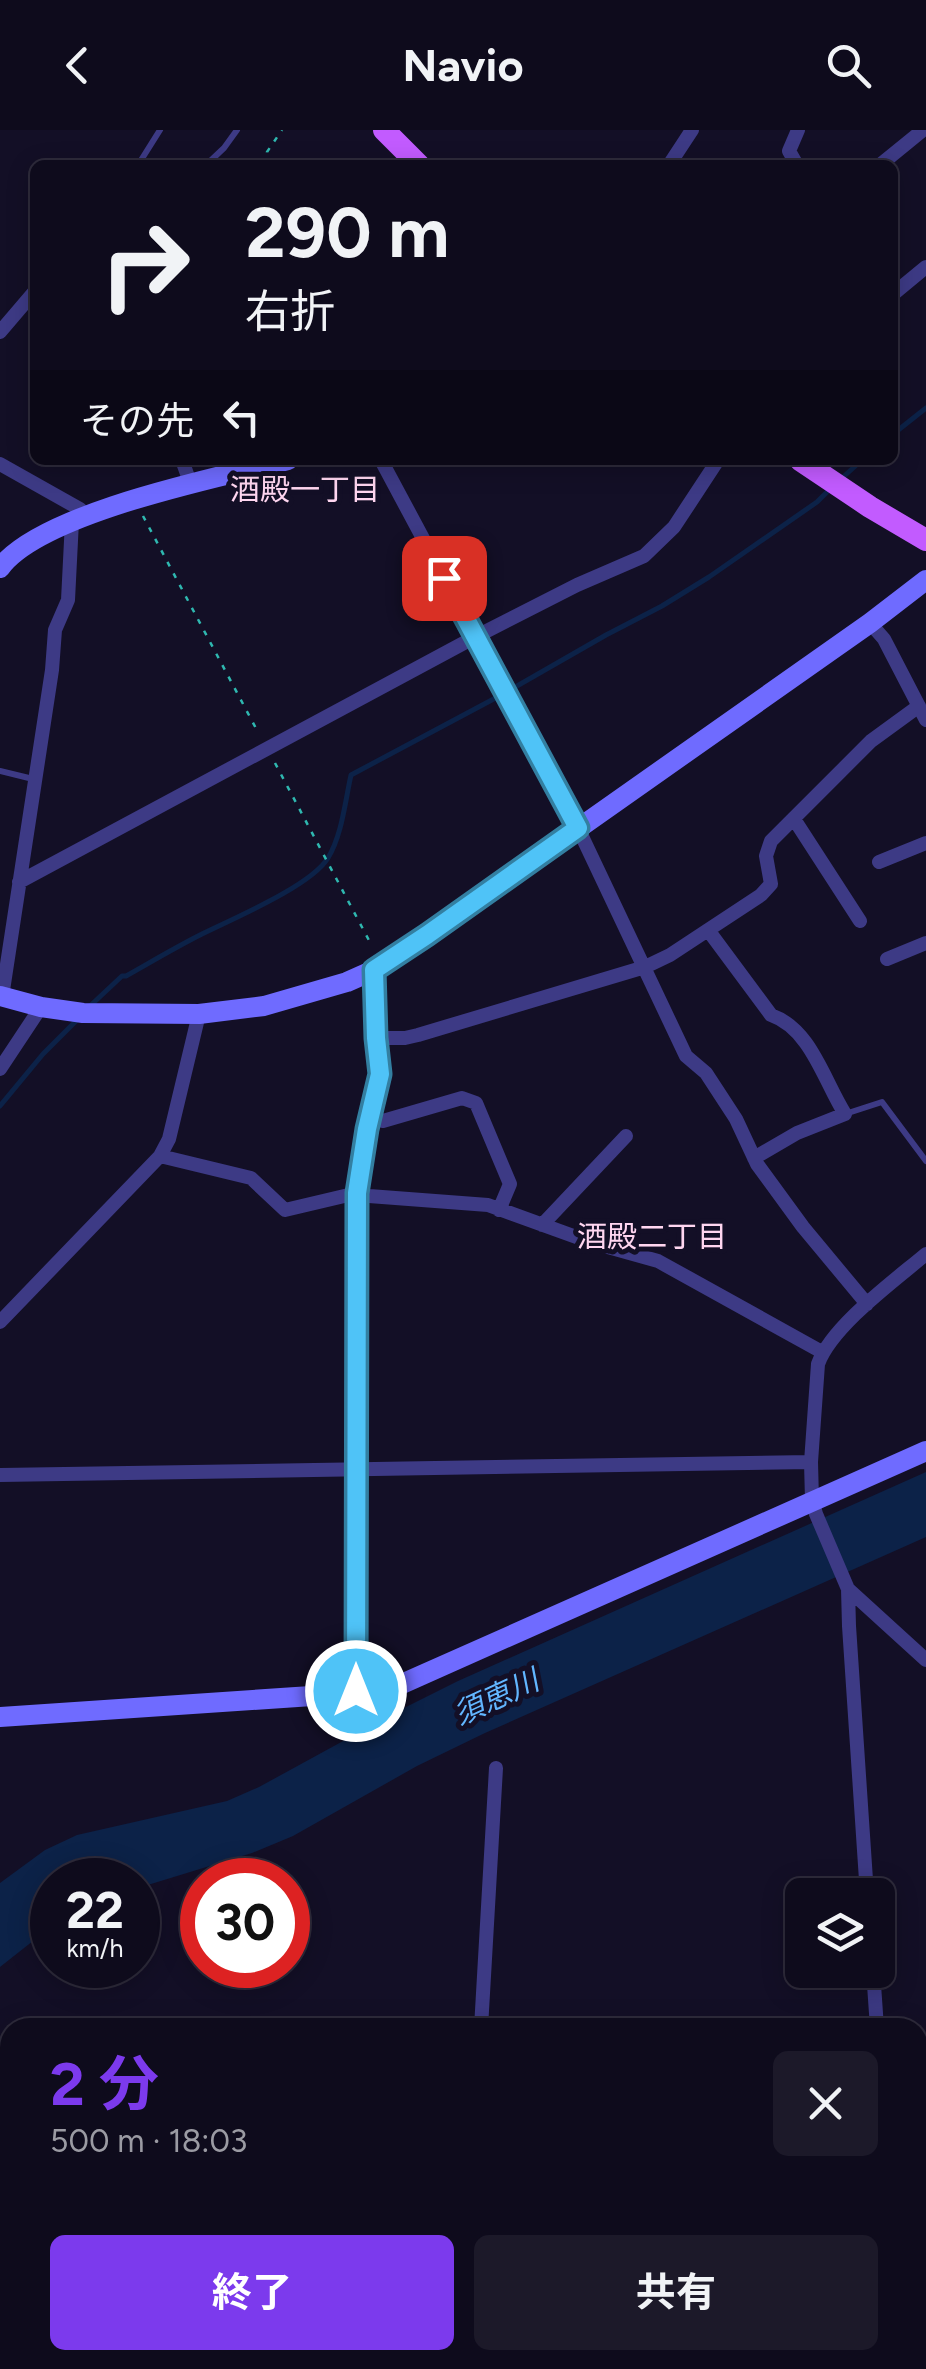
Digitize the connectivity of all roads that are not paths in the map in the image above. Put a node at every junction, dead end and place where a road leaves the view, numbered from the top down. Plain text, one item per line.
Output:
1 (160, 130) edge
2 (237, 130) edge
3 (384, 130) edge
4 (692, 130) edge
5 (798, 130) edge
6 (923, 130) edge
7 (141, 160) edge
8 (211, 160) edge
9 (414, 160) edge
10 (672, 160) edge
11 (794, 160) edge
12 (886, 160) edge
13 (926, 268) edge
14 (898, 290) edge
15 (30, 296) edge
16 (2, 326) edge
17 (0, 464) edge
18 (184, 465) edge
19 (269, 465) edge
20 (384, 465) edge
21 (715, 465) edge
22 (807, 465) edge
23 (191, 485) junction
24 (78, 519) junction
25 (926, 540) edge
26 (3, 561) edge
27 (926, 580) edge
28 (870, 623) junction
29 (475, 638) junction
30 (922, 713) edge
31 (0, 771) edge
32 (35, 780) junction
33 (794, 818) junction
34 (578, 828) junction
35 (926, 843) edge
36 (879, 862) dead end
37 (19, 882) junction
38 (860, 921) dead end
39 (708, 930) junction
40 (926, 942) edge
41 (887, 959) dead end
42 (645, 967) junction
43 (378, 968) junction
44 (1, 996) edge
45 (41, 1006) junction
46 (199, 1014) junction
47 (376, 1038) junction
48 (0, 1069) edge
49 (845, 1114) junction
50 (370, 1117) junction
51 (626, 1136) dead end
52 (160, 1156) junction
53 (754, 1158) junction
54 (926, 1161) edge
55 (357, 1193) junction
56 (499, 1210) junction
57 (542, 1225) junction
58 (926, 1254) edge
59 (867, 1304) junction
60 (0, 1322) edge
61 (822, 1352) junction
62 (926, 1450) edge
63 (811, 1462) junction
64 (355, 1470) junction
65 (0, 1476) edge
66 (814, 1507) junction
67 (846, 1582) junction
68 (926, 1660) edge
69 (356, 1691) junction
70 (0, 1716) edge
71 (496, 1768) dead end
72 (867, 1878) edge
73 (874, 1988) edge
74 (482, 2018) edge
75 (876, 2018) edge

1 - 7 lane
2 - 8 lane
3 - 9 main road
4 - 10 street
5 - 11 street
6 - 12 street
13 - 14 street
15 - 16 street
17 - 24 street
18 - 23 street
19 - 23 street
20 - 29 street
21 - 29 street
22 - 25 main road
23 - 24 street
24 - 26 street
24 - 32 street
27 - 28 street
28 - 30 street
28 - 34 street
29 - 34 street
29 - 37 street
30 - 33 street
31 - 32 lane
32 - 37 street
33 - 38 street
33 - 39 street
34 - 42 street
34 - 43 street
35 - 36 street
37 - 44 street
39 - 42 street
39 - 49 street
40 - 41 street
42 - 47 street
42 - 53 street
43 - 46 street
43 - 47 street
44 - 45 street
45 - 46 street
45 - 48 street
46 - 52 street
47 - 50 street
49 - 53 street
49 - 54 lane
50 - 55 street
50 - 56 street
51 - 57 street
52 - 55 street
52 - 60 street
53 - 59 street
55 - 56 street
55 - 64 street
56 - 57 street
57 - 61 street
58 - 59 street
59 - 61 street
61 - 63 street
62 - 66 street
63 - 64 street
63 - 66 street
64 - 65 street
64 - 69 street
66 - 67 street
66 - 69 street
67 - 68 street
67 - 72 street
69 - 70 street
71 - 74 street
73 - 75 street

